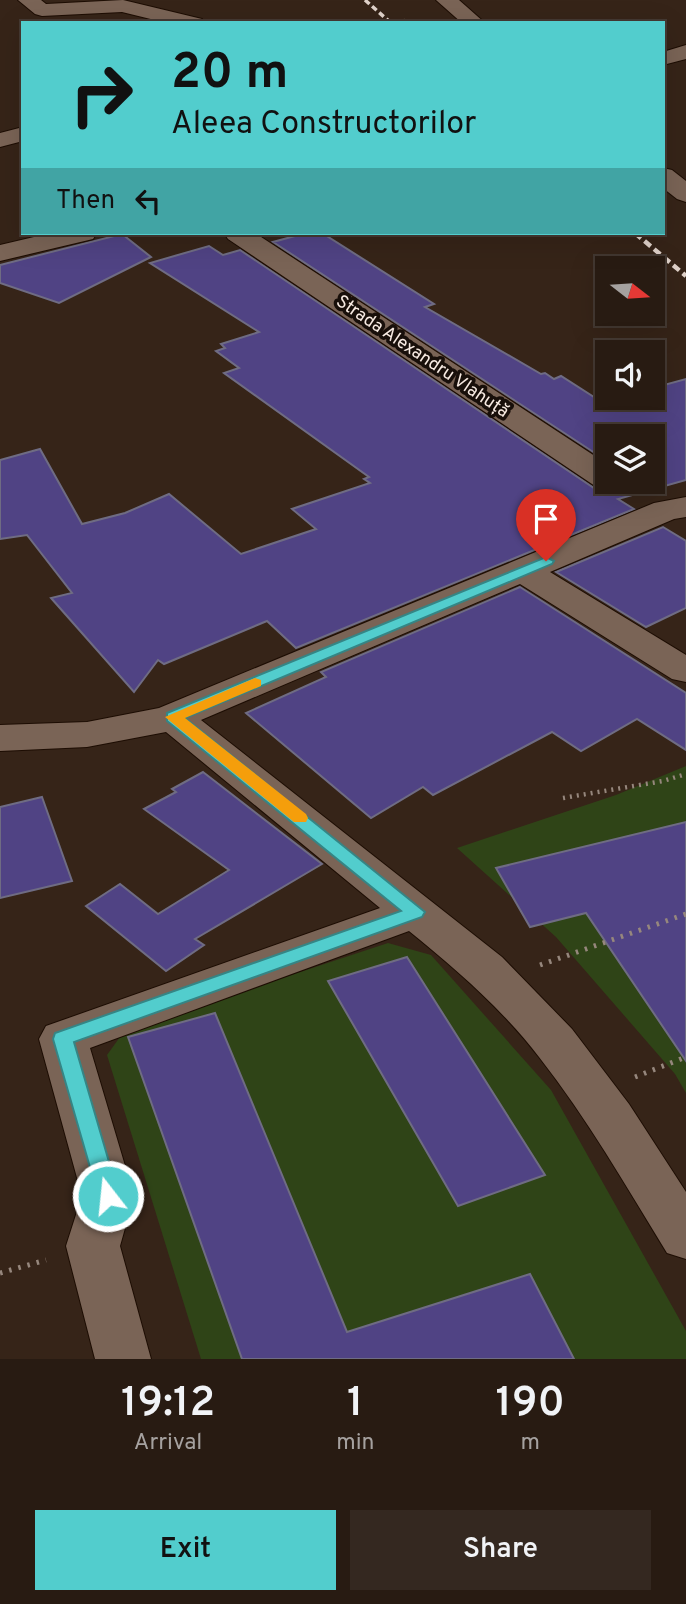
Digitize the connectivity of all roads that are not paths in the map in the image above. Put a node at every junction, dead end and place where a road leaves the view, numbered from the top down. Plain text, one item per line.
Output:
1 (156, 0) edge
2 (446, 0) edge
3 (122, 6) junction
4 (38, 11) edge
5 (186, 21) edge
6 (472, 21) edge
7 (686, 52) edge
8 (665, 59) edge
9 (21, 135) edge
10 (0, 140) edge
11 (665, 177) edge
12 (686, 194) edge
13 (76, 235) edge
14 (240, 235) edge
15 (0, 253) edge
16 (595, 471) edge
17 (639, 494) edge
18 (673, 510) edge
19 (524, 571) junction
20 (686, 671) edge
21 (173, 717) junction
22 (0, 738) edge
23 (415, 912) junction
24 (686, 1237) edge
25 (123, 1359) edge

1 - 3 street
2 - 6 street
3 - 4 street
3 - 5 street
7 - 8 street
9 - 10 street
11 - 12 street
13 - 15 street
14 - 16 street, Strada Alexandru Vlahuță
17 - 18 street, Strada Alexandru Vlahuță
18 - 19 street
19 - 20 street
19 - 21 street
21 - 22 street
21 - 23 street
23 - 24 street
23 - 25 street

